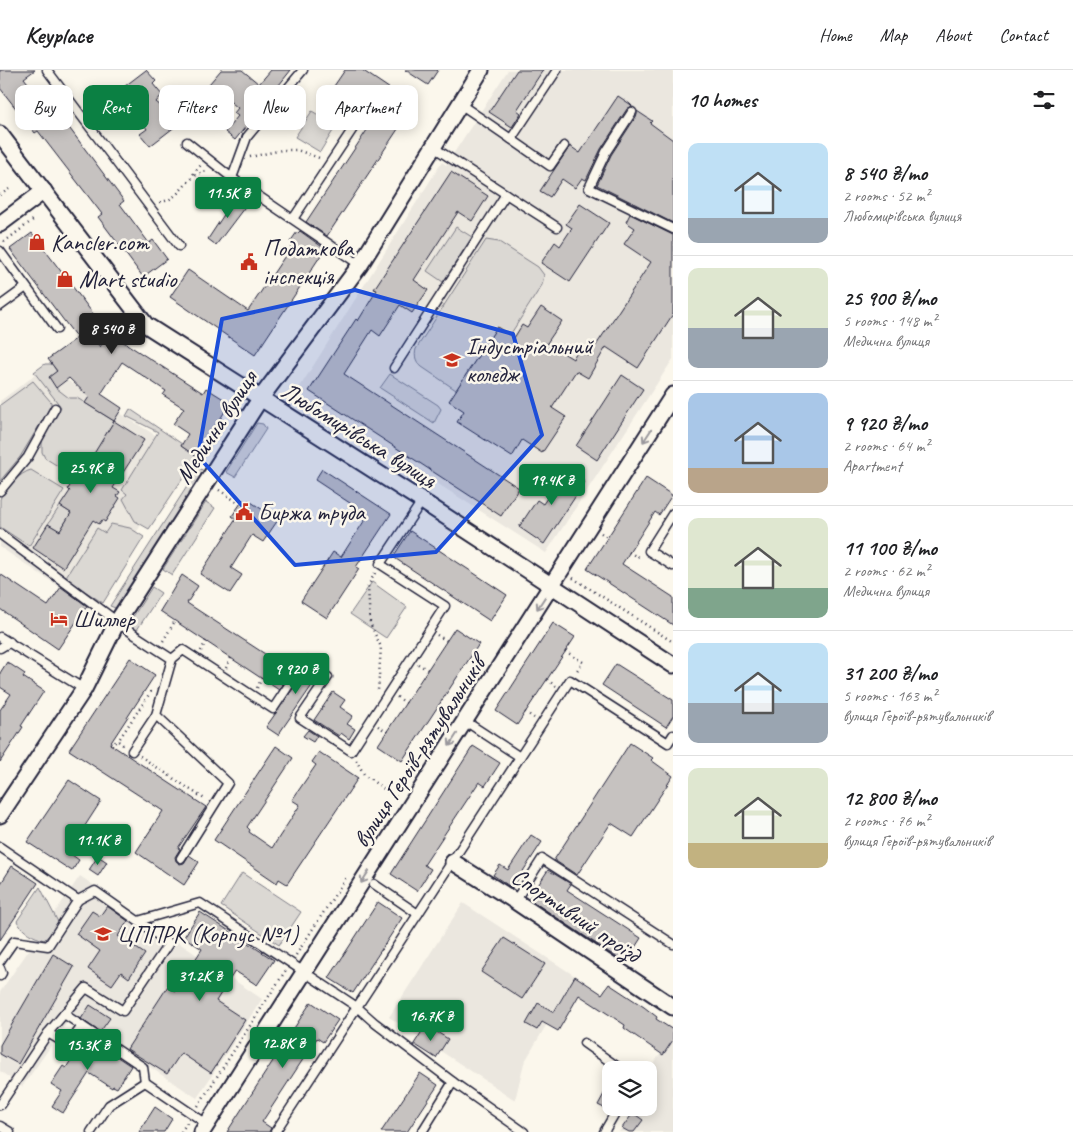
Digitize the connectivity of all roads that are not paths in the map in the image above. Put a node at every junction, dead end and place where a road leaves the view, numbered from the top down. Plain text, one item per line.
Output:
1 (303, 70) edge
2 (481, 70) edge
3 (557, 70) edge
4 (49, 71) edge
5 (460, 104) junction
6 (632, 112) dead end
7 (352, 130) edge
8 (0, 134) edge
9 (511, 139) junction
10 (187, 142) dead end
11 (564, 146) dead end
12 (433, 147) junction
13 (229, 176) junction
14 (44, 191) junction
15 (506, 194) junction
16 (293, 219) junction
17 (0, 224) edge
18 (556, 227) dead end
19 (673, 229) edge
20 (179, 246) dead end
21 (0, 251) edge
22 (360, 264) junction
23 (26, 287) junction
24 (0, 306) edge
25 (57, 329) dead end
26 (394, 368) dead end
27 (673, 395) edge
28 (260, 399) junction
29 (55, 408) dead end
30 (0, 491) edge
31 (422, 501) junction
32 (673, 514) edge
33 (0, 534) edge
34 (673, 566) edge
35 (552, 586) junction
36 (117, 622) junction
37 (0, 637) edge
38 (10, 642) junction
39 (0, 648) edge
40 (172, 659) junction
41 (673, 665) edge
42 (297, 673) dead end
43 (328, 678) dead end
44 (84, 688) junction
45 (156, 715) junction
46 (465, 721) junction
47 (673, 735) edge
48 (132, 751) road end
49 (520, 757) junction
50 (0, 815) edge
51 (0, 847) edge
52 (181, 858) dead end
53 (453, 862) junction
54 (374, 884) dead end
55 (78, 900) junction
56 (515, 901) junction
57 (418, 914) junction
58 (138, 921) junction
59 (673, 944) edge
60 (0, 961) edge
61 (0, 968) edge
62 (304, 971) junction
63 (0, 976) edge
64 (358, 1007) junction
65 (673, 1007) edge
66 (64, 1014) junction
67 (82, 1026) junction
68 (48, 1033) junction
69 (584, 1043) dead end
70 (609, 1061) edge
71 (145, 1082) junction
72 (453, 1082) junction
73 (0, 1105) edge
74 (613, 1116) edge
75 (0, 1126) edge
76 (204, 1128) edge
77 (10, 1132) edge
78 (91, 1132) edge
79 (275, 1132) edge
80 (422, 1132) edge
81 (524, 1132) edge
82 (604, 1132) edge

1 - 13 lane
2 - 5 street, Медична вулиця
3 - 9 lane
4 - 20 lane
5 - 9 lane
5 - 12 street, Медична вулиця
6 - 19 lane
7 - 16 lane
8 - 14 street, Любомирівська вулиця
9 - 11 lane
10 - 13 lane
12 - 15 lane
12 - 22 street, Медична вулиця
13 - 16 lane
14 - 17 street
14 - 28 street, Любомирівська вулиця
15 - 18 lane
15 - 26 lane
16 - 22 lane
21 - 23 lane
22 - 28 street, Медична вулиця
23 - 24 lane
23 - 25 lane
27 -> 35 street, вулиця Героїв-рятувальників
28 - 31 street, Любомирівська вулиця
28 - 36 street, Медична вулиця
29 - 30 lane
31 - 35 street, Любомирівська вулиця
31 - 43 lane
32 - 34 lane
33 - 36 lane
35 - 41 street, Любомирівська вулиця
35 -> 46 street, вулиця Героїв-рятувальників
36 - 40 lane
36 - 44 street, Медична вулиця
37 - 38 lane
38 - 39 lane
38 - 44 lane
40 - 42 lane
40 - 45 lane
44 - 50 street, Медична вулиця
45 - 48 lane
45 - 52 lane
46 - 49 lane
46 -> 62 street, вулиця Героїв-рятувальників
47 - 49 lane
49 - 53 lane
51 - 55 lane
53 - 56 street, Спортивний проїзд
53 - 57 lane
54 - 57 lane
55 - 58 lane
55 - 60 lane
56 - 59 lane
56 - 65 street, Спортивний проїзд
57 - 64 lane
58 - 62 lane
58 - 66 lane
61 - 63 lane
62 - 64 lane
62 - 76 street, вулиця Героїв-рятувальників
64 - 72 lane
64 - 79 lane
66 - 67 lane
66 - 68 lane
67 - 68 lane
67 - 71 lane
68 - 73 lane
69 - 70 lane
71 - 76 lane
71 - 78 lane
72 - 80 lane
72 - 81 lane
74 - 82 lane
75 - 77 lane

